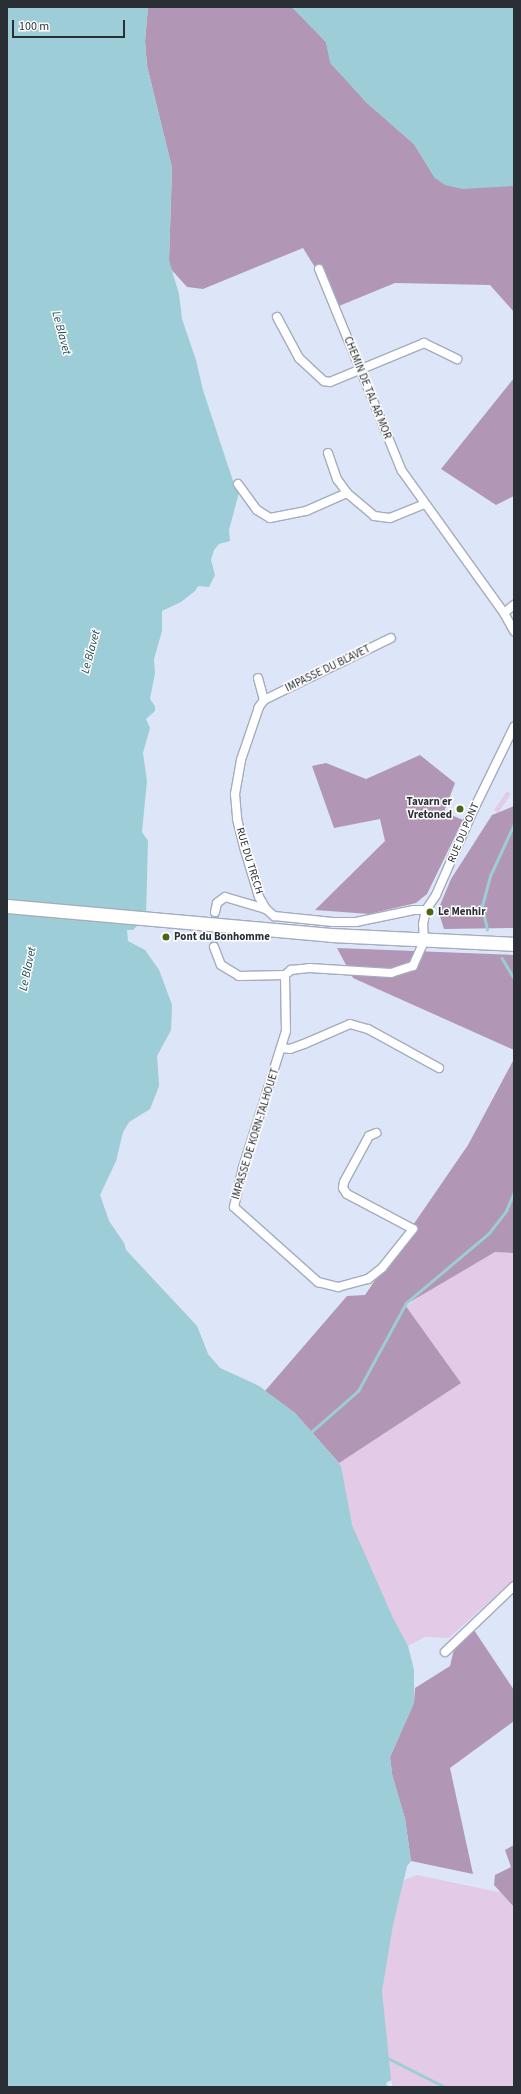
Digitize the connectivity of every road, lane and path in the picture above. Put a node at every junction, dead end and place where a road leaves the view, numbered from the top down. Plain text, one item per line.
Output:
1 (319, 268) dead end
2 (277, 317) dead end
3 (457, 359) dead end
4 (360, 370) junction
5 (328, 453) dead end
6 (238, 484) dead end
7 (347, 493) junction
8 (424, 504) junction
9 (514, 605) edge
10 (504, 613) junction
11 (514, 631) edge
12 (391, 638) dead end
13 (258, 678) dead end
14 (264, 700) junction
15 (514, 727) edge
16 (7, 906) edge
17 (266, 909) junction
18 (426, 910) junction
19 (215, 919) junction
20 (424, 941) junction
21 (514, 944) edge
22 (214, 947) tunnel mouth
23 (285, 975) junction
24 (281, 1048) junction
25 (439, 1068) dead end
26 (376, 1133) dead end
27 (514, 1586) edge
28 (445, 1652) dead end

1 - 4 street, CHEMIN DE TAL AR MOR
2 - 4 street
3 - 4 street
4 - 8 street, CHEMIN DE TAL AR MOR
5 - 7 street
6 - 7 street
7 - 8 street
8 - 10 street, CHEMIN DE TAL AR MOR
9 - 10 street
10 - 11 street, CHEMIN DE TAL AR MOR
12 - 14 street, IMPASSE DU BLAVET
13 - 14 street
14 - 17 street, RUE DU TRECH
15 - 18 street, RUE DU PONT
16 - 19 main road
17 - 18 street, RUE DU TRECH
17 - 19 street
18 - 20 street, RUE DU PONT
19 - 20 main road
20 - 21 main road
20 - 23 street
22 - 23 street
23 - 24 street, IMPASSE DE KORN-TALHOUET
24 - 25 street
24 - 26 street, IMPASSE DE KORN-TALHOUET
27 - 28 street

